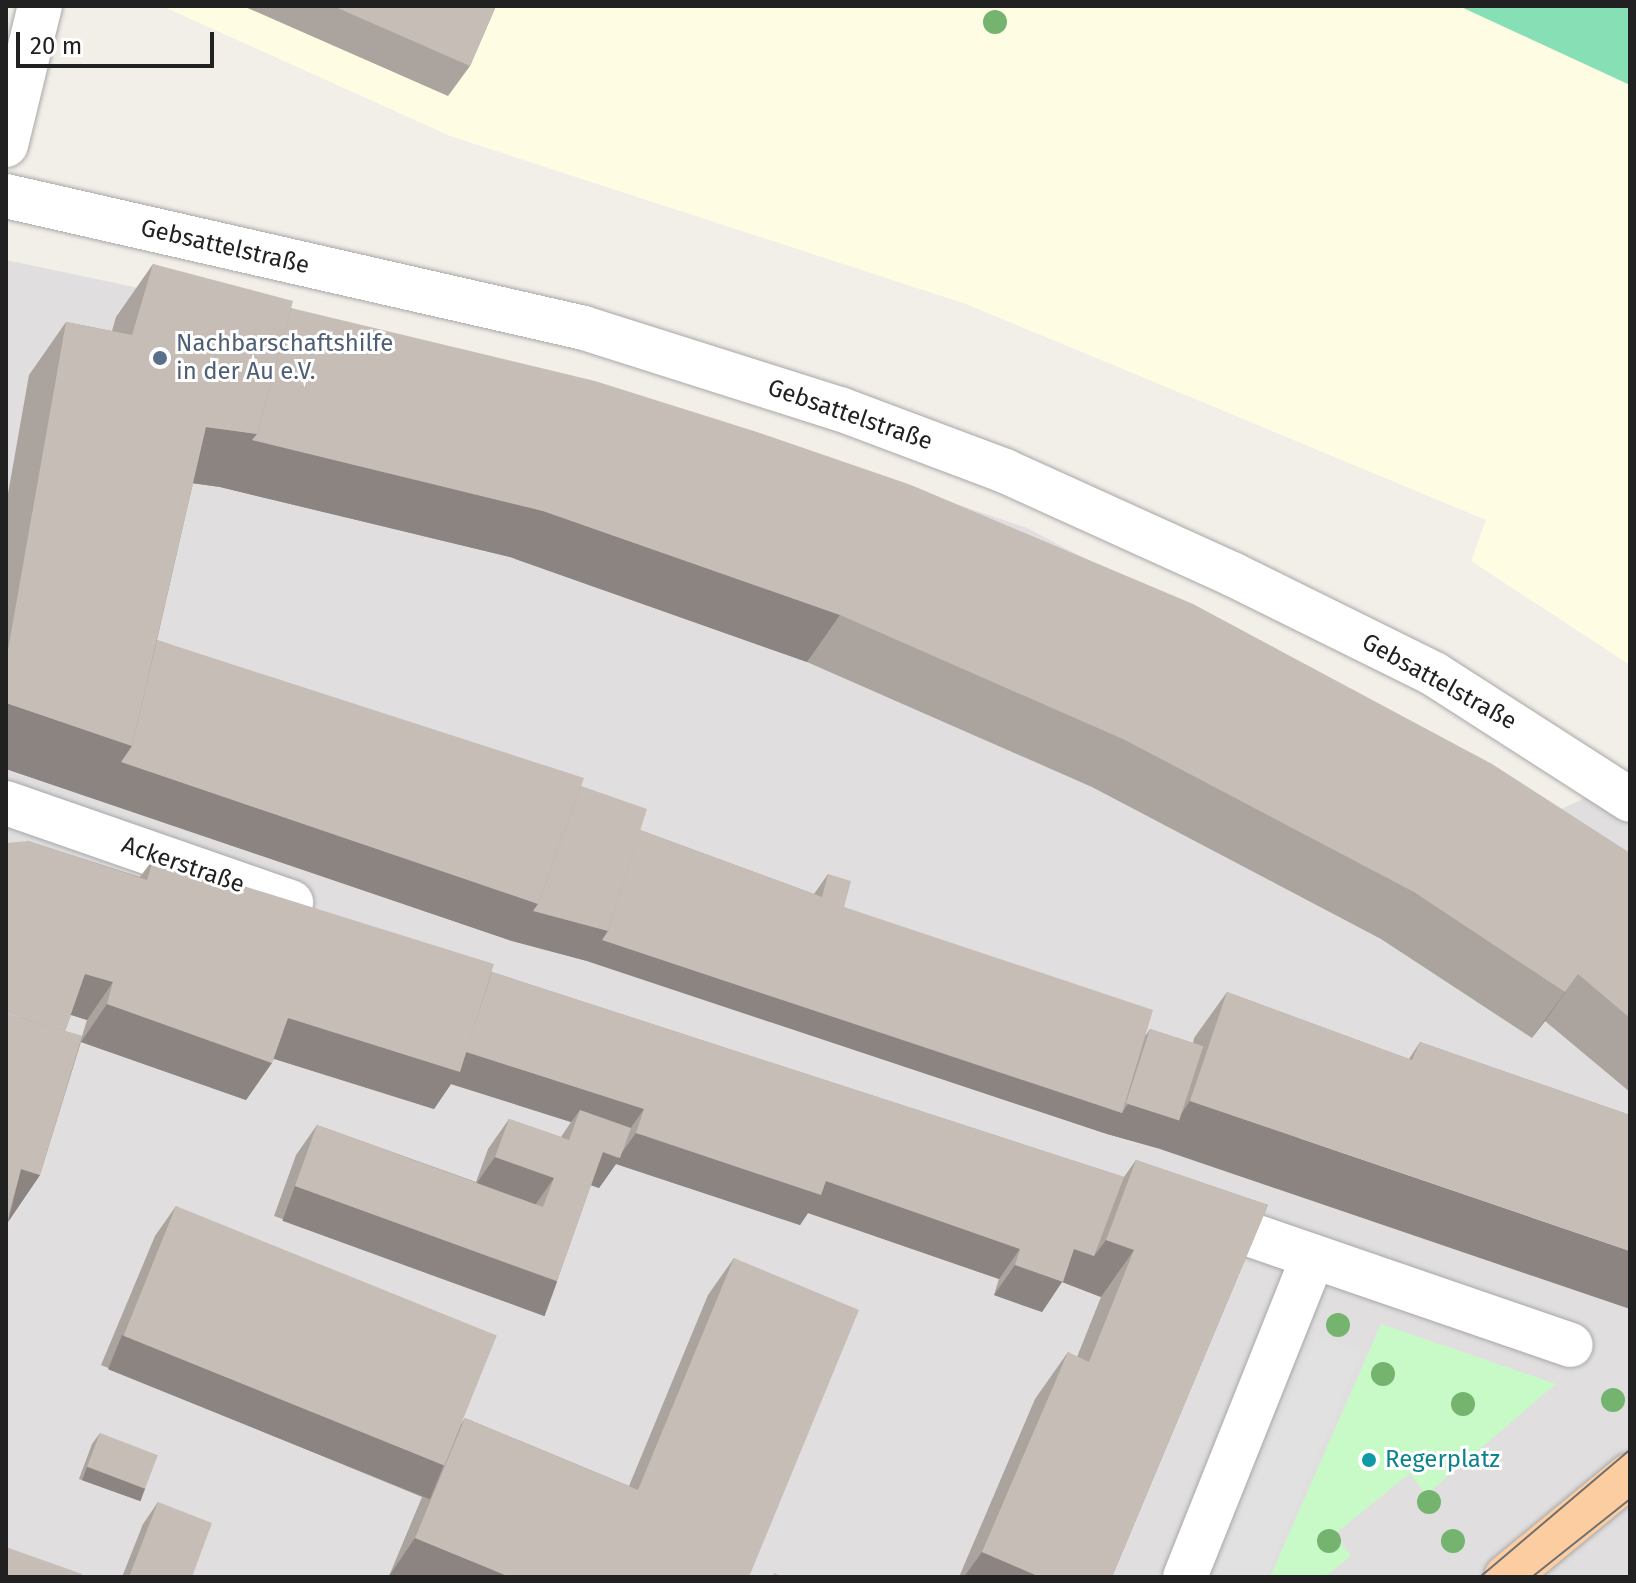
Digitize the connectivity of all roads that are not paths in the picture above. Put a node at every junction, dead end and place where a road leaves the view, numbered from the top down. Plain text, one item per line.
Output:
1 (40, 6) edge
2 (6, 145) edge
3 (6, 196) edge
4 (1630, 800) edge
5 (6, 803) edge
6 (337, 918) edge
7 (1163, 1205) edge
8 (1313, 1257) junction
9 (1571, 1345) dead end
10 (1630, 1475) edge
11 (1185, 1577) edge
12 (1506, 1577) edge

1 - 2 street
3 - 4 street, Gebsattelstraße
5 - 6 street, Ackerstraße
7 - 8 street
8 - 9 street
8 - 11 street
10 - 12 main road

